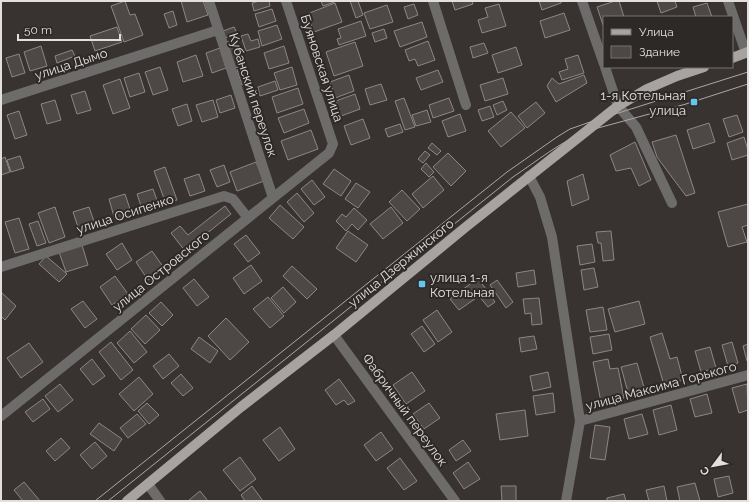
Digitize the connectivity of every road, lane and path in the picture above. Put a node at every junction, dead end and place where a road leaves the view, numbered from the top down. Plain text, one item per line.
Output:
1 (209, 1) edge
2 (286, 1) edge
3 (433, 1) edge
4 (582, 1) edge
5 (728, 1) edge
6 (218, 30) junction
7 (747, 53) edge
8 (733, 58) edge
9 (603, 61) edge
10 (605, 68) edge
11 (701, 68) edge
12 (1, 100) edge
13 (466, 105) dead end
14 (618, 106) junction
15 (333, 144) joint
16 (528, 176) junction
17 (274, 198) junction
18 (672, 203) dead end
19 (248, 218) junction
20 (1, 267) edge
21 (334, 335) junction
22 (748, 375) edge
23 (1, 416) edge
24 (580, 421) junction
25 (148, 484) junction
26 (127, 501) edge
27 (160, 501) edge
28 (455, 501) edge
29 (566, 501) edge

1 - 6 street, Кубанский переулок
2 - 15 street, Буяновская улица
3 - 13 street
4 - 9 street
5 - 7 street
6 - 12 street, улица Дымо
6 - 17 street, Кубанский переулок
7 - 8 main road
10 - 14 street
11 - 14 main road, улица Дзержинского
14 - 16 main road, улица Дзержинского
14 - 18 street
15 - 17 street, улица Островского
16 - 21 main road, улица Дзержинского
16 - 24 street
17 - 19 street, улица Островского
19 - 20 street, улица Осипенко
19 - 23 street, улица Островского
21 - 25 main road, улица Дзержинского
21 - 28 street, Фабричный переулок
22 - 24 street, улица Максима Горького
24 - 29 street
25 - 26 main road, улица Дзержинского
25 - 27 street

